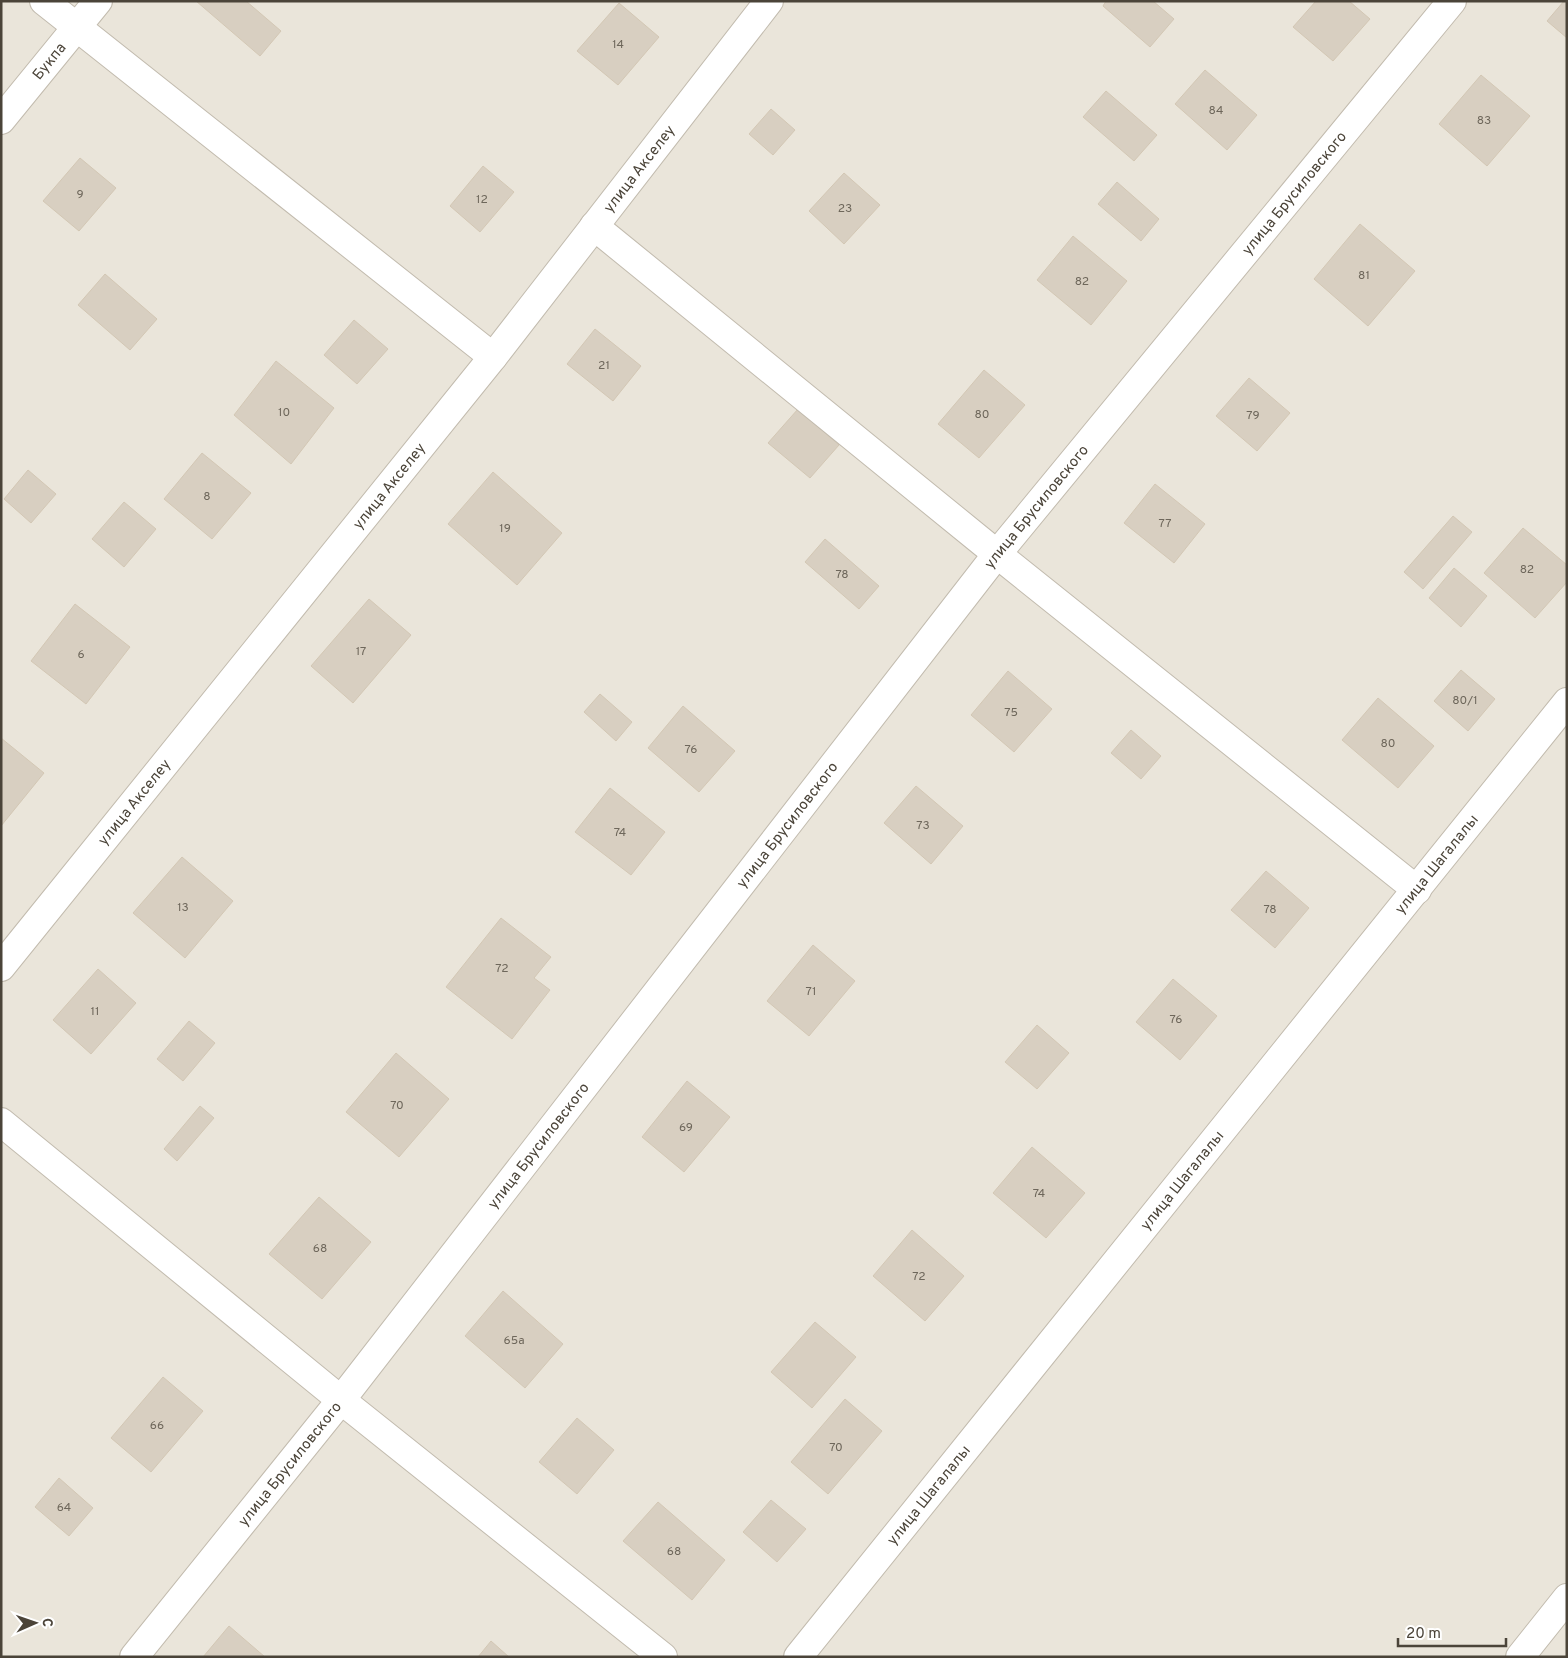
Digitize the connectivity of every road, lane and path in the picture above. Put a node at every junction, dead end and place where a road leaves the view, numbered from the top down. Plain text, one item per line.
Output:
1 (44, 1) edge
2 (98, 1) edge
3 (769, 1) edge
4 (1452, 1) edge
5 (77, 28) junction
6 (1, 120) edge
7 (594, 226) junction
8 (493, 356) junction
9 (997, 554) junction
10 (1567, 702) edge
11 (1417, 890) junction
12 (1, 967) edge
13 (1, 1122) edge
14 (341, 1400) junction
15 (1567, 1598) edge
16 (134, 1657) edge
17 (663, 1657) edge
18 (798, 1657) edge
19 (1520, 1657) edge

1 - 5 street
2 - 5 street, Букпа
3 - 7 street, улица Акселеу
4 - 9 street, улица Брусиловского
5 - 6 street, Букпа
5 - 8 street
7 - 8 street, улица Акселеу
7 - 9 street
8 - 12 street, улица Акселеу
9 - 11 street
9 - 14 street, улица Брусиловского
10 - 11 street, улица Шагалалы
11 - 18 street, улица Шагалалы
13 - 14 street
14 - 16 street, улица Брусиловского
14 - 17 street
15 - 19 street

